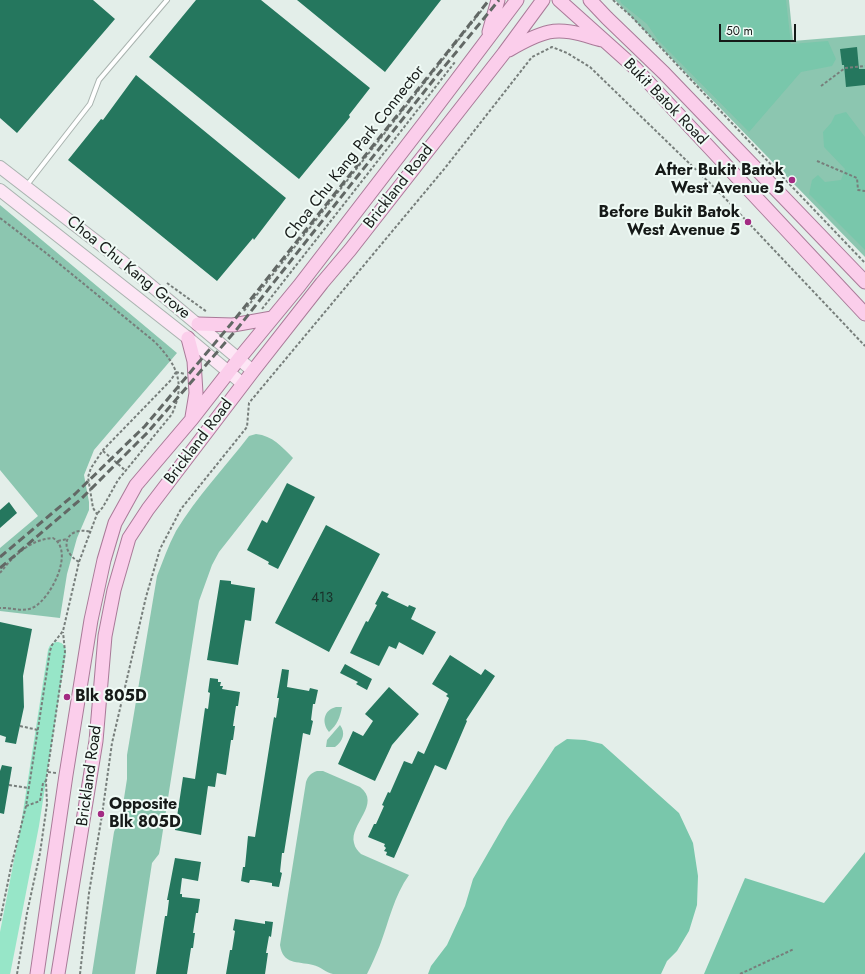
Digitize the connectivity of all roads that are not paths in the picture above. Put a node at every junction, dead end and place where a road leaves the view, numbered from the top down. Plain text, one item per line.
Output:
1 (167, 0) edge
2 (498, 0) edge
3 (517, 0) edge
4 (543, 0) edge
5 (559, 0) edge
6 (590, 0) edge
7 (598, 0) edge
8 (607, 18) junction
9 (487, 40) junction
10 (604, 40) junction
11 (504, 53) junction
12 (0, 167) edge
13 (25, 187) junction
14 (0, 190) edge
15 (849, 266) junction
16 (865, 282) edge
17 (847, 295) junction
18 (865, 314) edge
19 (272, 318) junction
20 (198, 324) junction
21 (188, 338) junction
22 (238, 360) junction
23 (253, 371) junction
24 (228, 372) junction
25 (243, 384) junction
26 (192, 419) junction
27 (37, 974) edge
28 (58, 974) edge

1 - 13 lane
2 - 9 main road
3 - 9 main road, Brickland Road
4 - 11 main road, Brickland Road
5 - 10 main road, Bukit Batok Road
6 - 8 main road, Bukit Batok Road
7 - 8 main road
8 - 15 main road, Bukit Batok Road
9 - 19 main road, Brickland Road
10 - 11 main road
10 - 17 main road, Bukit Batok Road
11 - 23 main road, Brickland Road
12 - 13 street, Choa Chu Kang Grove
13 - 20 street, Choa Chu Kang Grove
14 - 21 street, Choa Chu Kang Grove
15 - 16 main road, Bukit Batok Road
15 - 17 main road
17 - 18 main road, Bukit Batok Road
19 - 20 main road
19 - 22 main road, Brickland Road
20 - 22 street, Choa Chu Kang Grove
21 - 24 street, Choa Chu Kang Grove
21 - 26 main road
22 - 23 street, Choa Chu Kang Grove
22 - 24 main road, Brickland Road
23 - 25 main road, Brickland Road
24 - 25 street, Choa Chu Kang Grove
24 - 26 main road, Brickland Road
25 - 28 main road, Brickland Road
26 - 27 main road, Brickland Road

